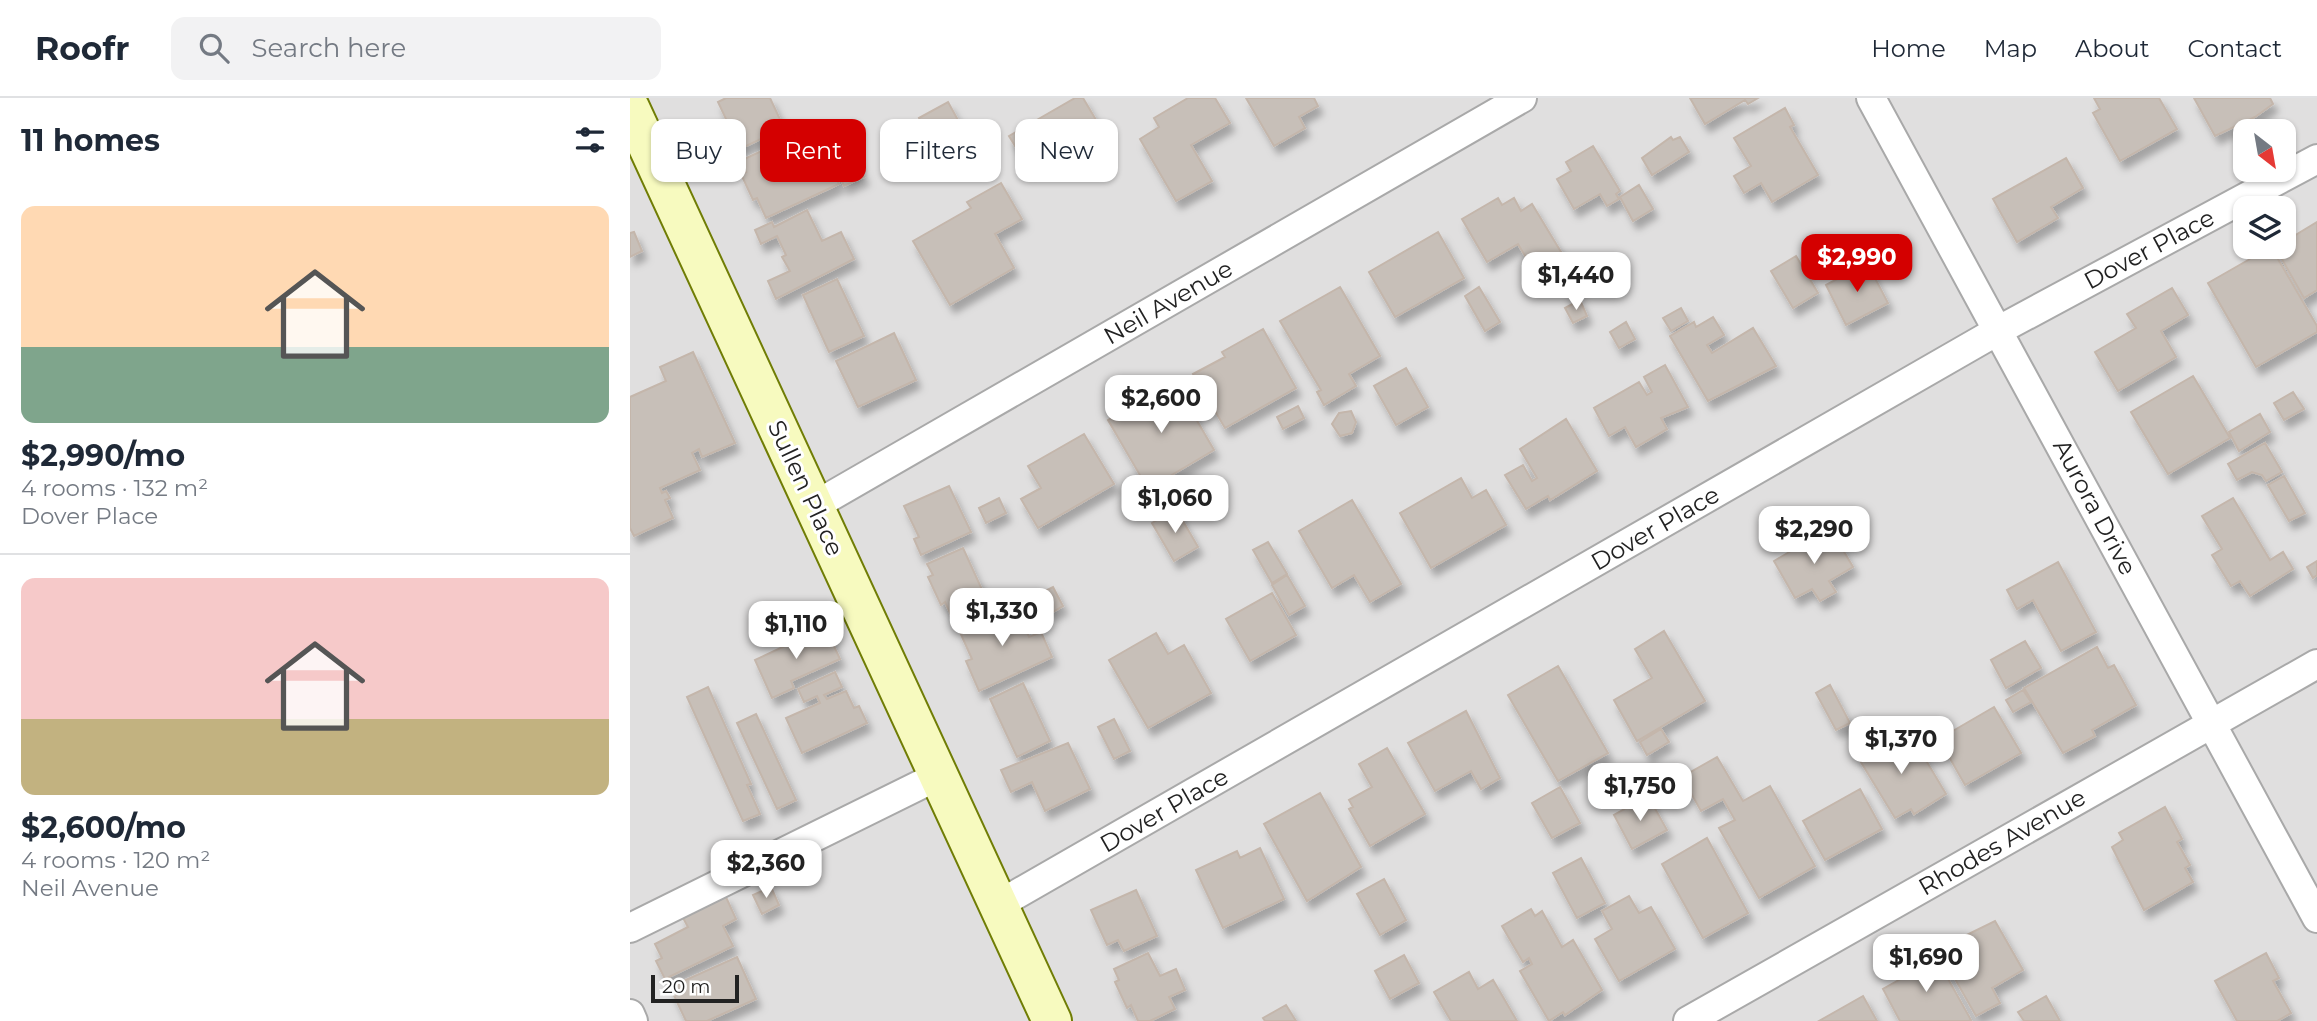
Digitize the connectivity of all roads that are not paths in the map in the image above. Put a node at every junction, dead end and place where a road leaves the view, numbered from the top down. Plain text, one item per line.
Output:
1 (1522, 98) edge
2 (1871, 98) edge
3 (630, 108) edge
4 (2317, 159) edge
5 (1999, 330) junction
6 (814, 506) junction
7 (2317, 664) edge
8 (2213, 723) junction
9 (940, 775) junction
10 (998, 905) junction
11 (2317, 918) edge
12 (630, 928) edge
13 (630, 1014) edge
14 (633, 1021) edge
15 (1052, 1021) edge
16 (1688, 1021) edge

1 - 6 street, Neil Avenue
2 - 5 street, Aurora Drive
3 - 6 street, Sullen Place
4 - 5 street, Dover Place
5 - 8 street, Aurora Drive
5 - 10 street, Dover Place
6 - 9 street, Sullen Place
7 - 8 street, Rhodes Avenue
8 - 11 street, Aurora Drive
8 - 16 street, Rhodes Avenue
9 - 10 street, Sullen Place
9 - 12 street
10 - 15 street, Sullen Place
13 - 14 street

